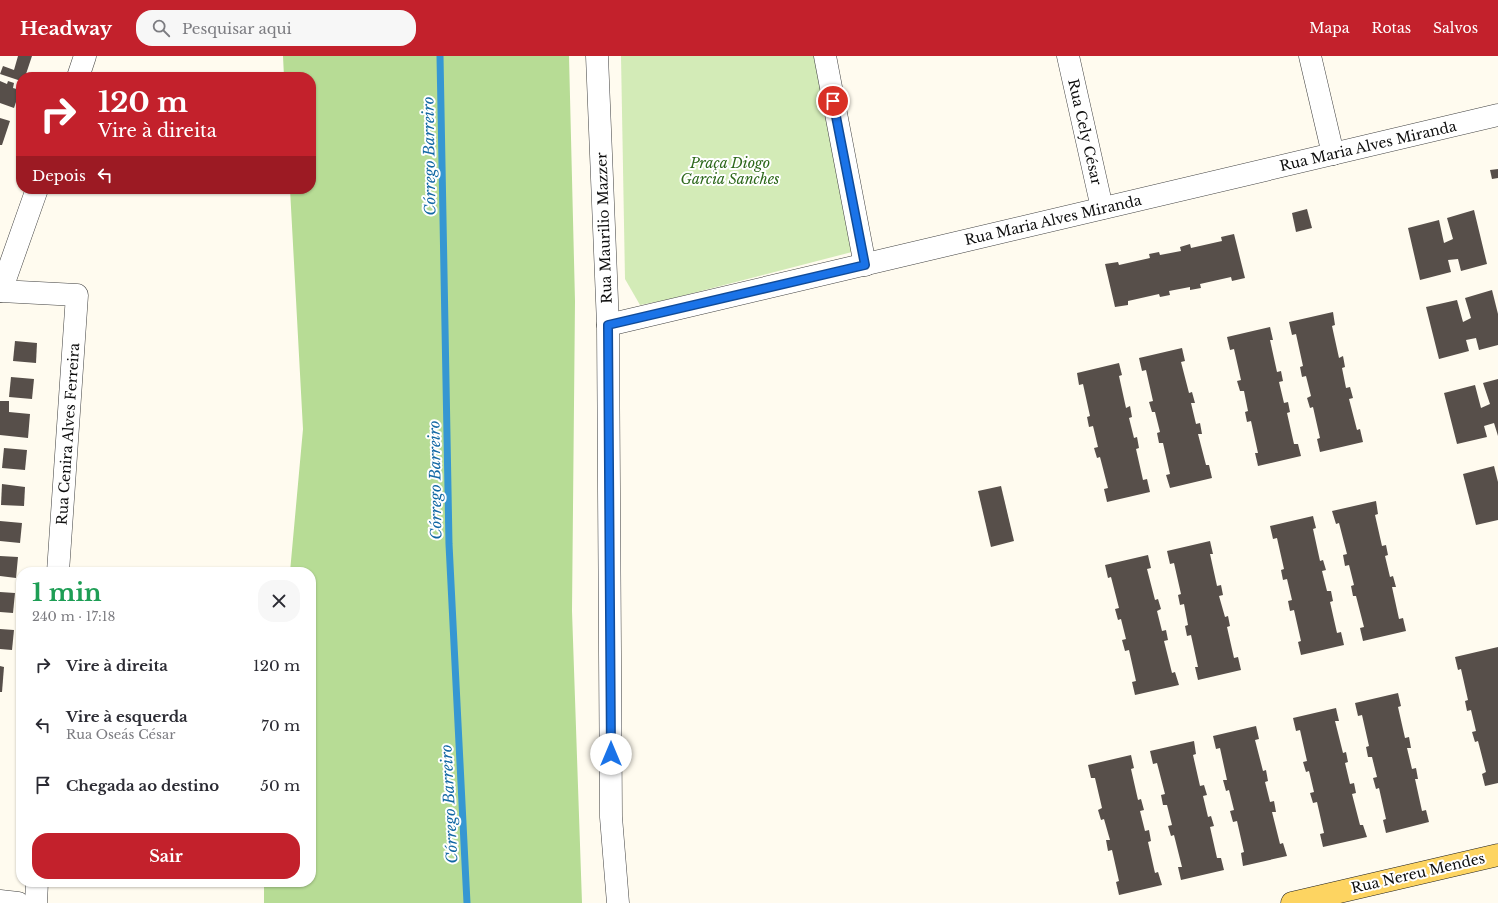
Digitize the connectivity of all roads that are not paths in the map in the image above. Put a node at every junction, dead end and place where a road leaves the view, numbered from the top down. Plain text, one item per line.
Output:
1 (85, 56) edge
2 (597, 56) edge
3 (825, 56) edge
4 (1068, 56) edge
5 (1310, 56) edge
6 (80, 72) edge
7 (1498, 115) edge
8 (1333, 154) junction
9 (35, 194) edge
10 (1102, 208) junction
11 (865, 265) junction
12 (0, 291) edge
13 (608, 325) junction
14 (58, 567) edge
15 (1498, 855) edge
16 (37, 887) edge
17 (0, 901) edge
18 (18, 903) edge
19 (36, 903) edge
20 (618, 903) edge
21 (1292, 903) edge

1 - 6 street
2 - 13 street, Rua Maurilio Mazzer
3 - 11 street
4 - 10 street, Rua Cely César
5 - 8 street
7 - 8 street, Rua Maria Alves Miranda
8 - 10 street, Rua Maria Alves Miranda
9 - 12 street
10 - 11 street, Rua Maria Alves Miranda
11 - 13 street, Rua Maria Alves Miranda
12 - 14 street, Rua Cenira Alves Ferreira
13 - 20 street, Rua Maurilio Mazzer
15 - 21 main road, Rua Nereu Mendes
16 - 19 street
17 - 18 street

